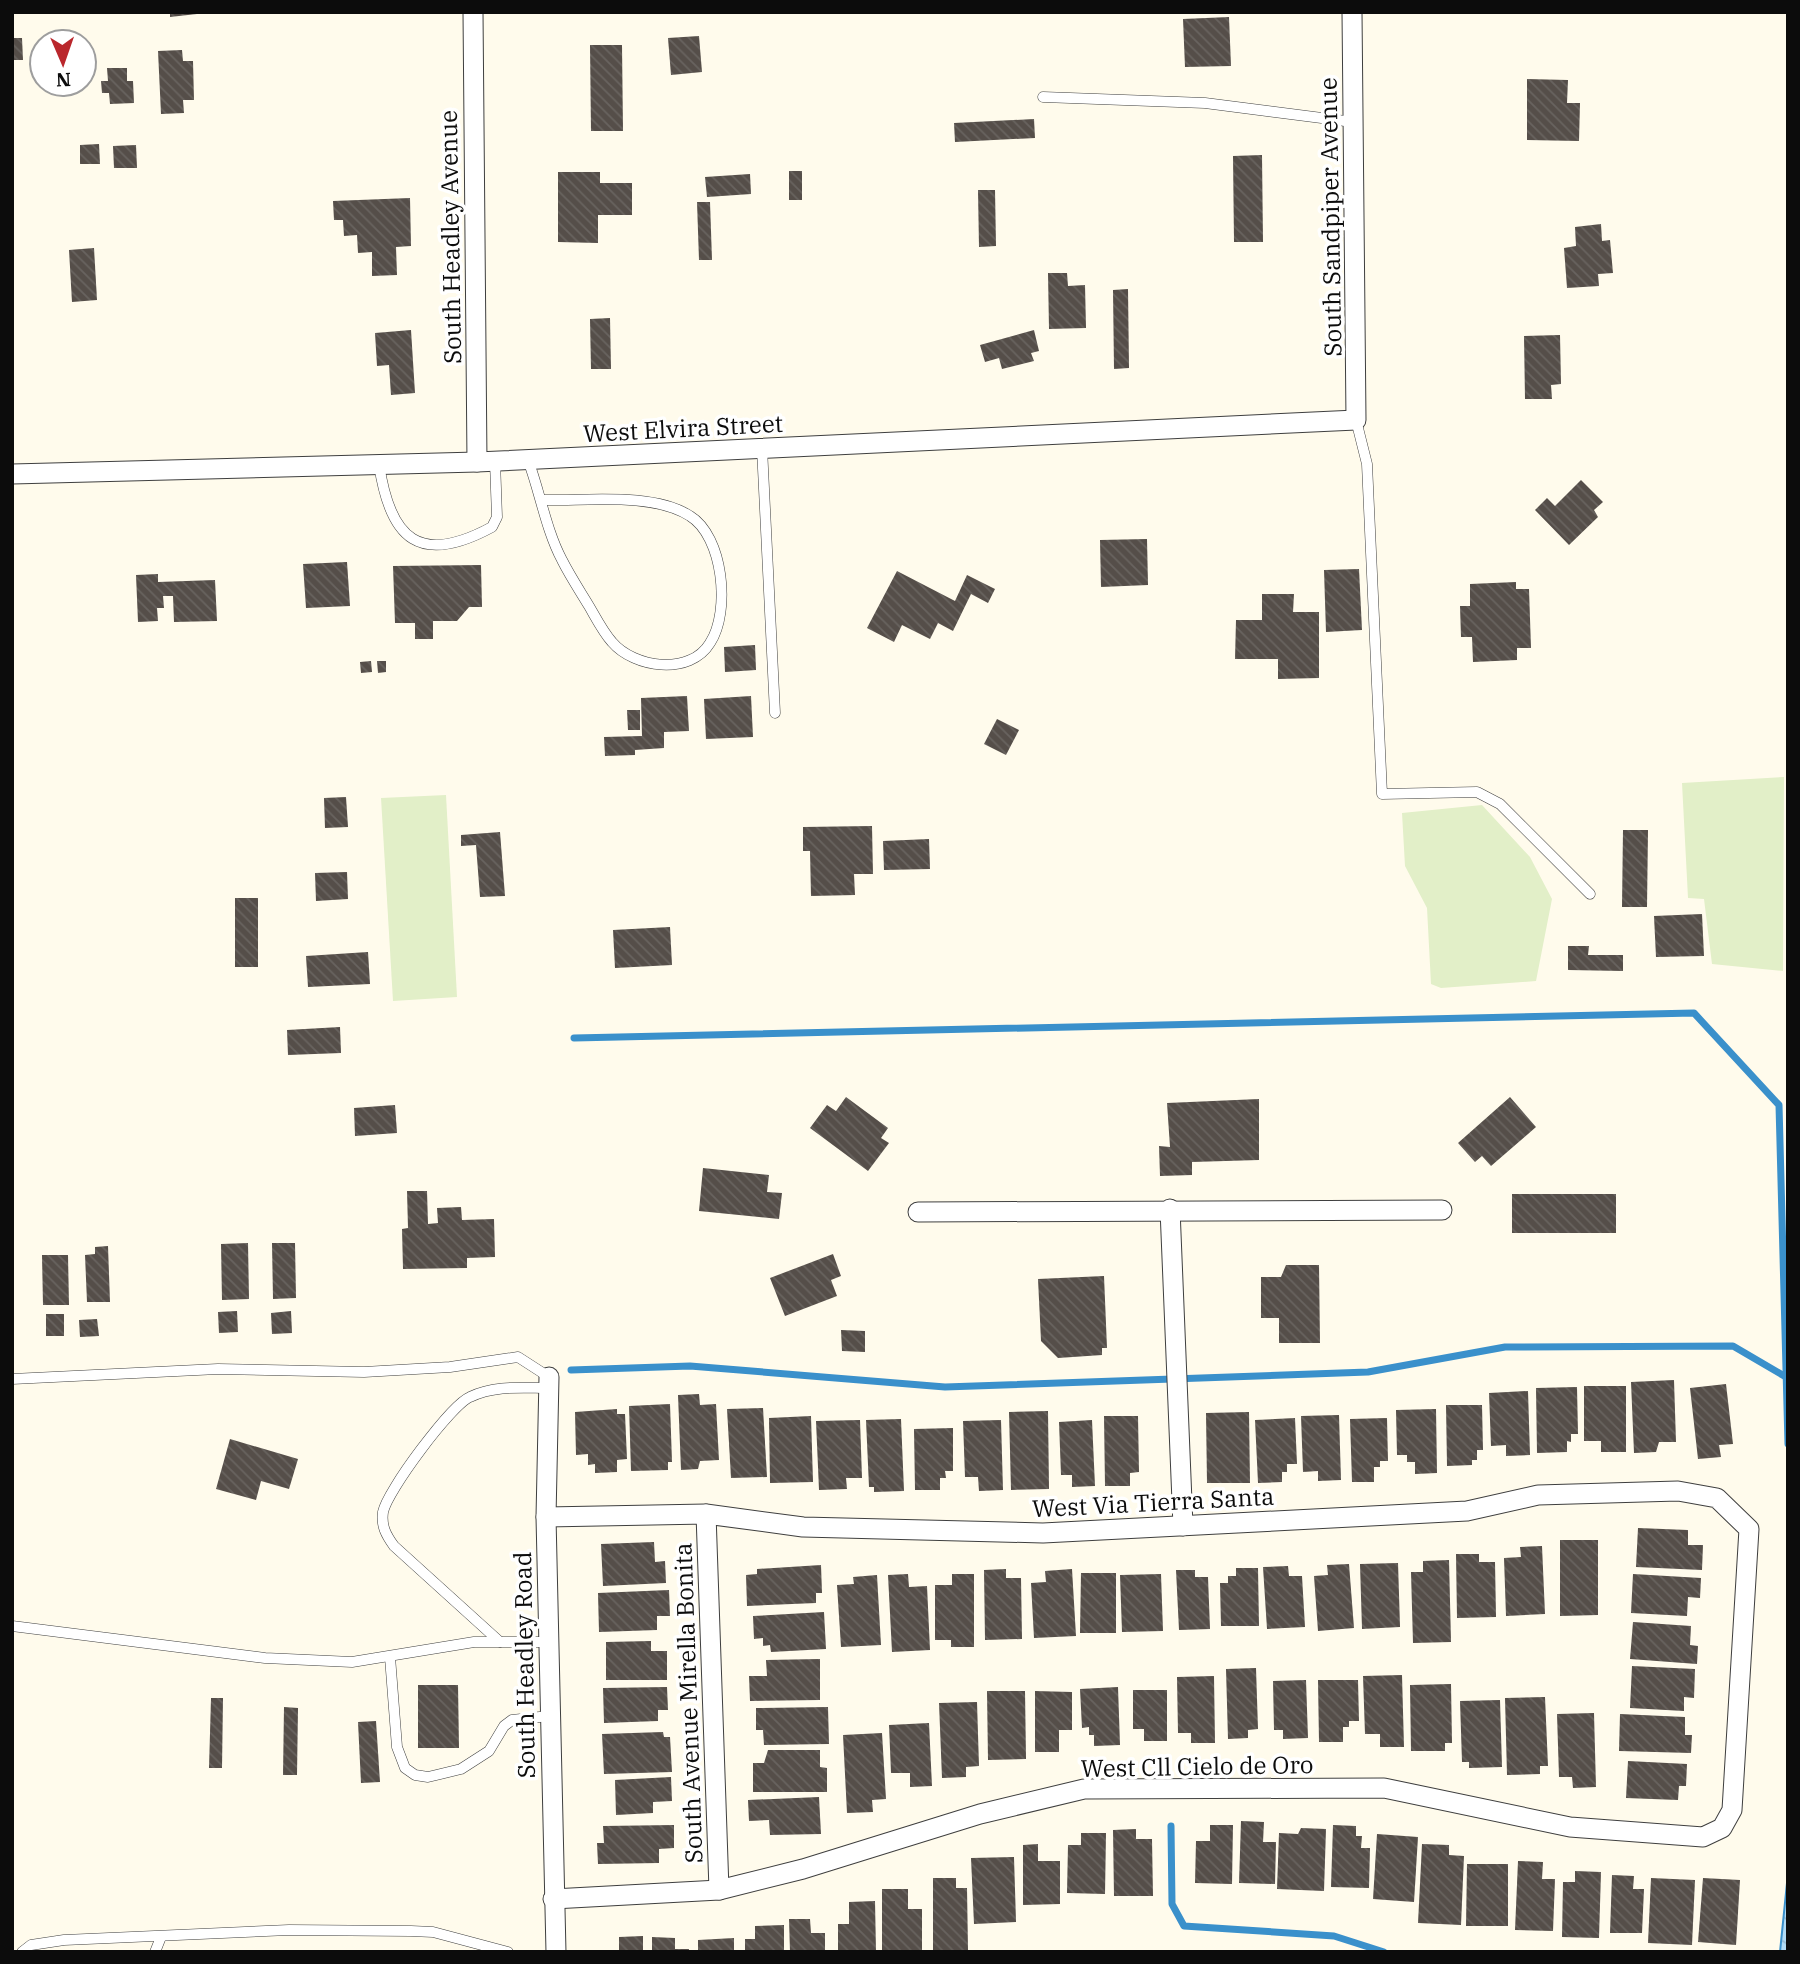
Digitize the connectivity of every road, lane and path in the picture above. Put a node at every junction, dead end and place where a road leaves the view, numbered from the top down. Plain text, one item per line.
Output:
1 (473, 12) edge
2 (1352, 12) edge
3 (1043, 97) dead end
4 (1353, 122) junction
5 (1356, 420) junction
6 (762, 448) junction
7 (528, 460) junction
8 (486, 462) junction
9 (379, 464) junction
10 (12, 474) edge
11 (543, 500) junction
12 (775, 713) dead end
13 (1590, 894) dead end
14 (1170, 1209) junction
15 (1442, 1210) dead end
16 (918, 1212) dead end
17 (12, 1379) edge
18 (549, 1383) junction
19 (706, 1514) junction
20 (546, 1517) junction
21 (1183, 1526) junction
22 (12, 1626) edge
23 (500, 1642) junction
24 (548, 1642) junction
25 (390, 1657) junction
26 (549, 1716) junction
27 (1722, 1828) joint
28 (719, 1891) junction
29 (554, 1899) junction
30 (161, 1937) junction
31 (22, 1952) edge
32 (155, 1952) edge
33 (508, 1952) edge
34 (556, 1952) edge

1 - 8 street, South Headley Avenue
2 - 4 street, South Sandpiper Avenue
3 - 4 lane
4 - 5 street, South Sandpiper Avenue
5 - 6 street, West Elvira Street
5 - 13 lane
6 - 7 street, West Elvira Street
6 - 12 lane
7 - 8 street, West Elvira Street
7 - 11 lane
8 - 9 street, West Elvira Street
8 - 9 lane
9 - 10 street, West Elvira Street
11 - 11 lane
14 - 15 street
14 - 16 street
14 - 21 street
17 - 18 lane
18 - 20 street, South Headley Road
18 - 23 lane
19 - 20 street, West Via Tierra Santa
19 - 21 street, West Via Tierra Santa
19 - 28 street, South Avenue Mirella Bonita
20 - 24 street, South Headley Road
21 - 27 street, West Via Tierra Santa
22 - 25 lane
23 - 24 lane
23 - 25 lane
24 - 26 street, South Headley Road
25 - 26 lane
26 - 29 street, South Headley Road
27 - 28 street, West Cll Cielo de Oro
28 - 29 street, West Cll Cielo de Oro
29 - 34 street, South Headley Road
30 - 31 lane
30 - 32 lane
30 - 33 lane

